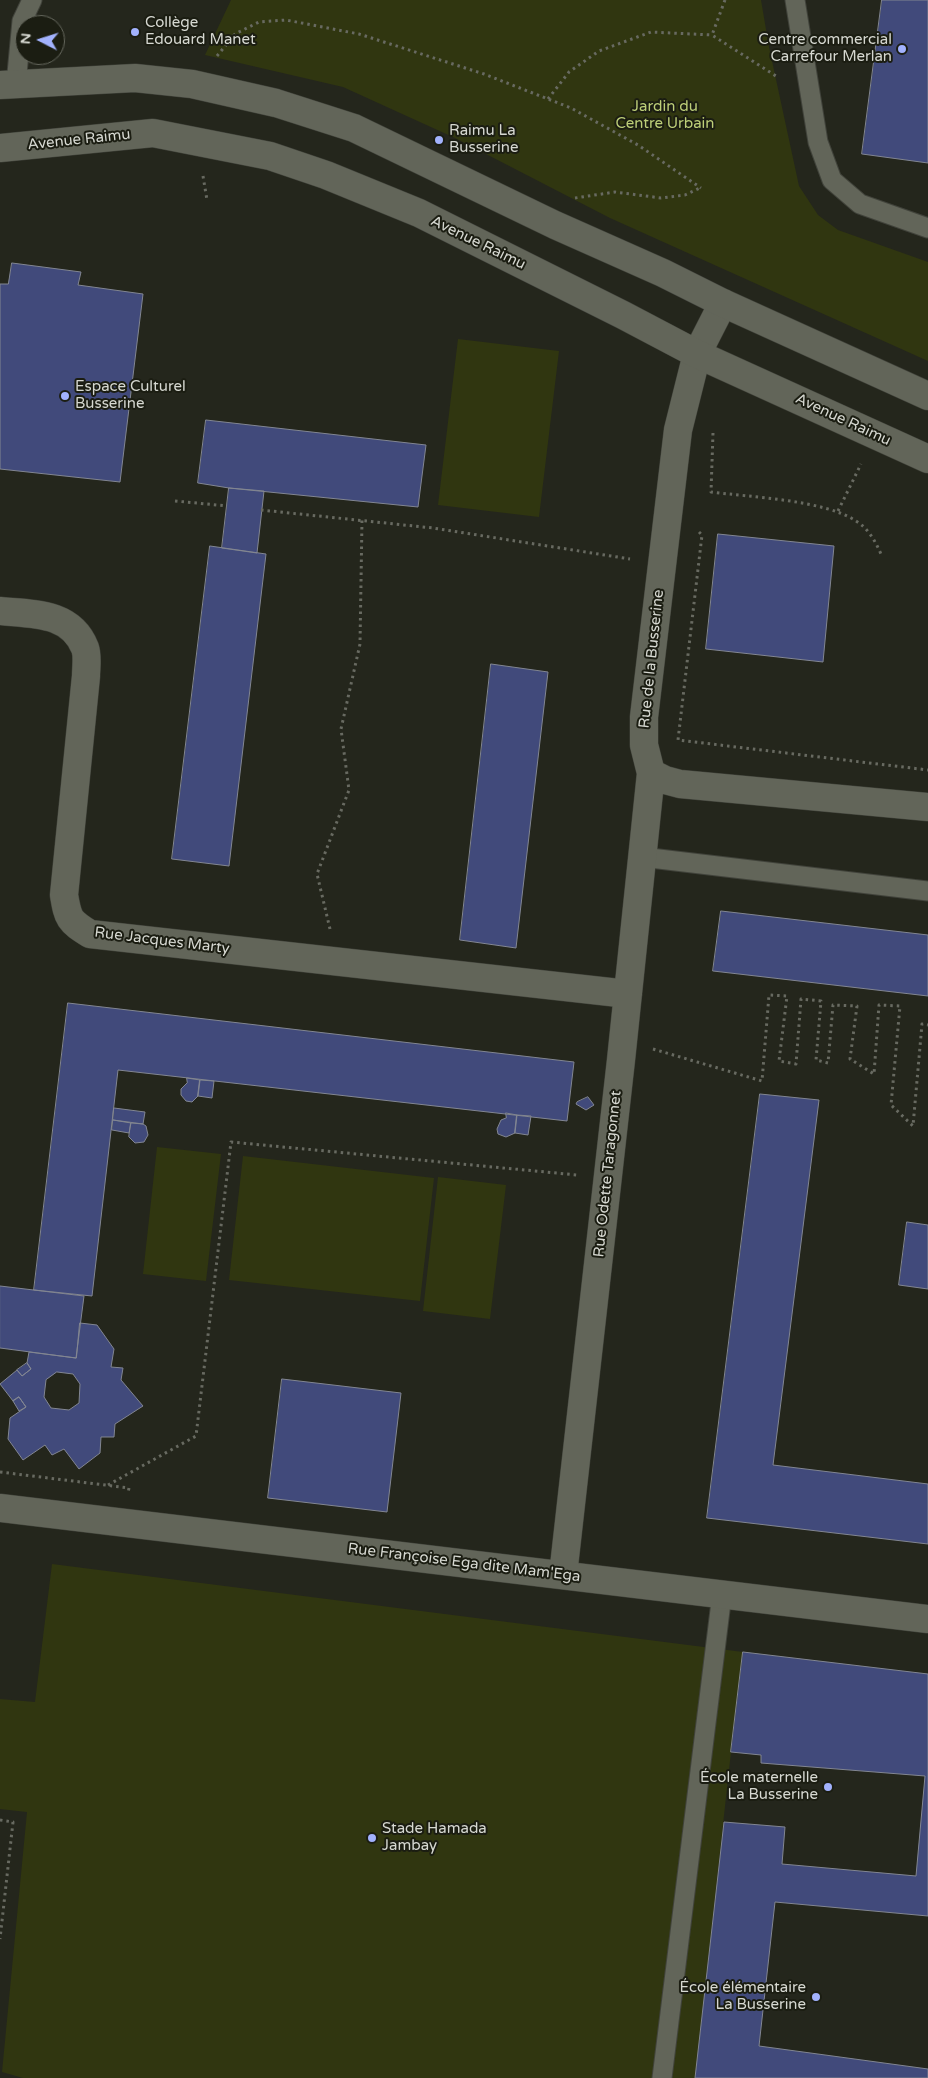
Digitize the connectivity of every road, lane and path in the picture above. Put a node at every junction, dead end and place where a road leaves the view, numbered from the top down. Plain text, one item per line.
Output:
1 (32, 0) edge
2 (725, 0) edge
3 (795, 0) edge
4 (712, 35) junction
5 (4, 85) edge
6 (204, 86) junction
7 (810, 95) junction
8 (548, 99) junction
9 (0, 148) edge
10 (555, 225) junction
11 (928, 228) edge
12 (723, 303) junction
13 (698, 354) junction
14 (928, 396) edge
15 (713, 433) dead end
16 (865, 457) dead end
17 (928, 459) edge
18 (175, 501) dead end
19 (669, 504) junction
20 (227, 506) dead end
21 (261, 510) dead end
22 (838, 511) junction
23 (362, 520) junction
24 (881, 554) dead end
25 (634, 560) dead end
26 (0, 610) edge
27 (928, 770) edge
28 (651, 773) junction
29 (928, 807) edge
30 (642, 857) junction
31 (928, 891) edge
32 (325, 960) junction
33 (628, 994) junction
34 (928, 1025) edge
35 (622, 1045) junction
36 (608, 1178) junction
37 (0, 1472) edge
38 (108, 1485) junction
39 (128, 1488) dead end
40 (0, 1508) edge
41 (563, 1575) junction
42 (722, 1594) junction
43 (928, 1619) edge
44 (0, 1820) edge
45 (0, 1939) edge
46 (662, 2078) edge

1 - 5 lane
2 - 4 path
3 - 7 lane
4 - 7 path
4 - 8 path
5 - 6 street
6 - 8 path
6 - 10 street
7 - 11 lane
8 - 10 path
9 - 13 street, Avenue Raimu
10 - 12 street
12 - 13 street, Rue de la Busserine
12 - 14 street
13 - 17 street, Avenue Raimu
13 - 19 street, Rue de la Busserine
15 - 22 path
16 - 22 path
18 - 20 path
19 - 27 path
19 - 28 street, Rue de la Busserine
21 - 23 path
22 - 24 path
23 - 25 path
23 - 32 path
26 - 32 street, Rue Jacques Marty
28 - 29 street
28 - 30 street, Rue Odette Taragonnet
30 - 31 lane
30 - 33 street, Rue Odette Taragonnet
32 - 33 street, Rue Jacques Marty
33 - 35 street, Rue Odette Taragonnet
34 - 35 path
35 - 36 street, Rue Odette Taragonnet
36 - 38 path
36 - 41 street, Rue Odette Taragonnet
37 - 38 path
38 - 39 path
40 - 41 street, Rue Françoise Ega dite Mam'Ega
41 - 42 street, Rue Françoise Ega dite Mam'Ega
42 - 43 street, Rue Françoise Ega dite Mam'Ega
42 - 46 lane
44 - 45 path

